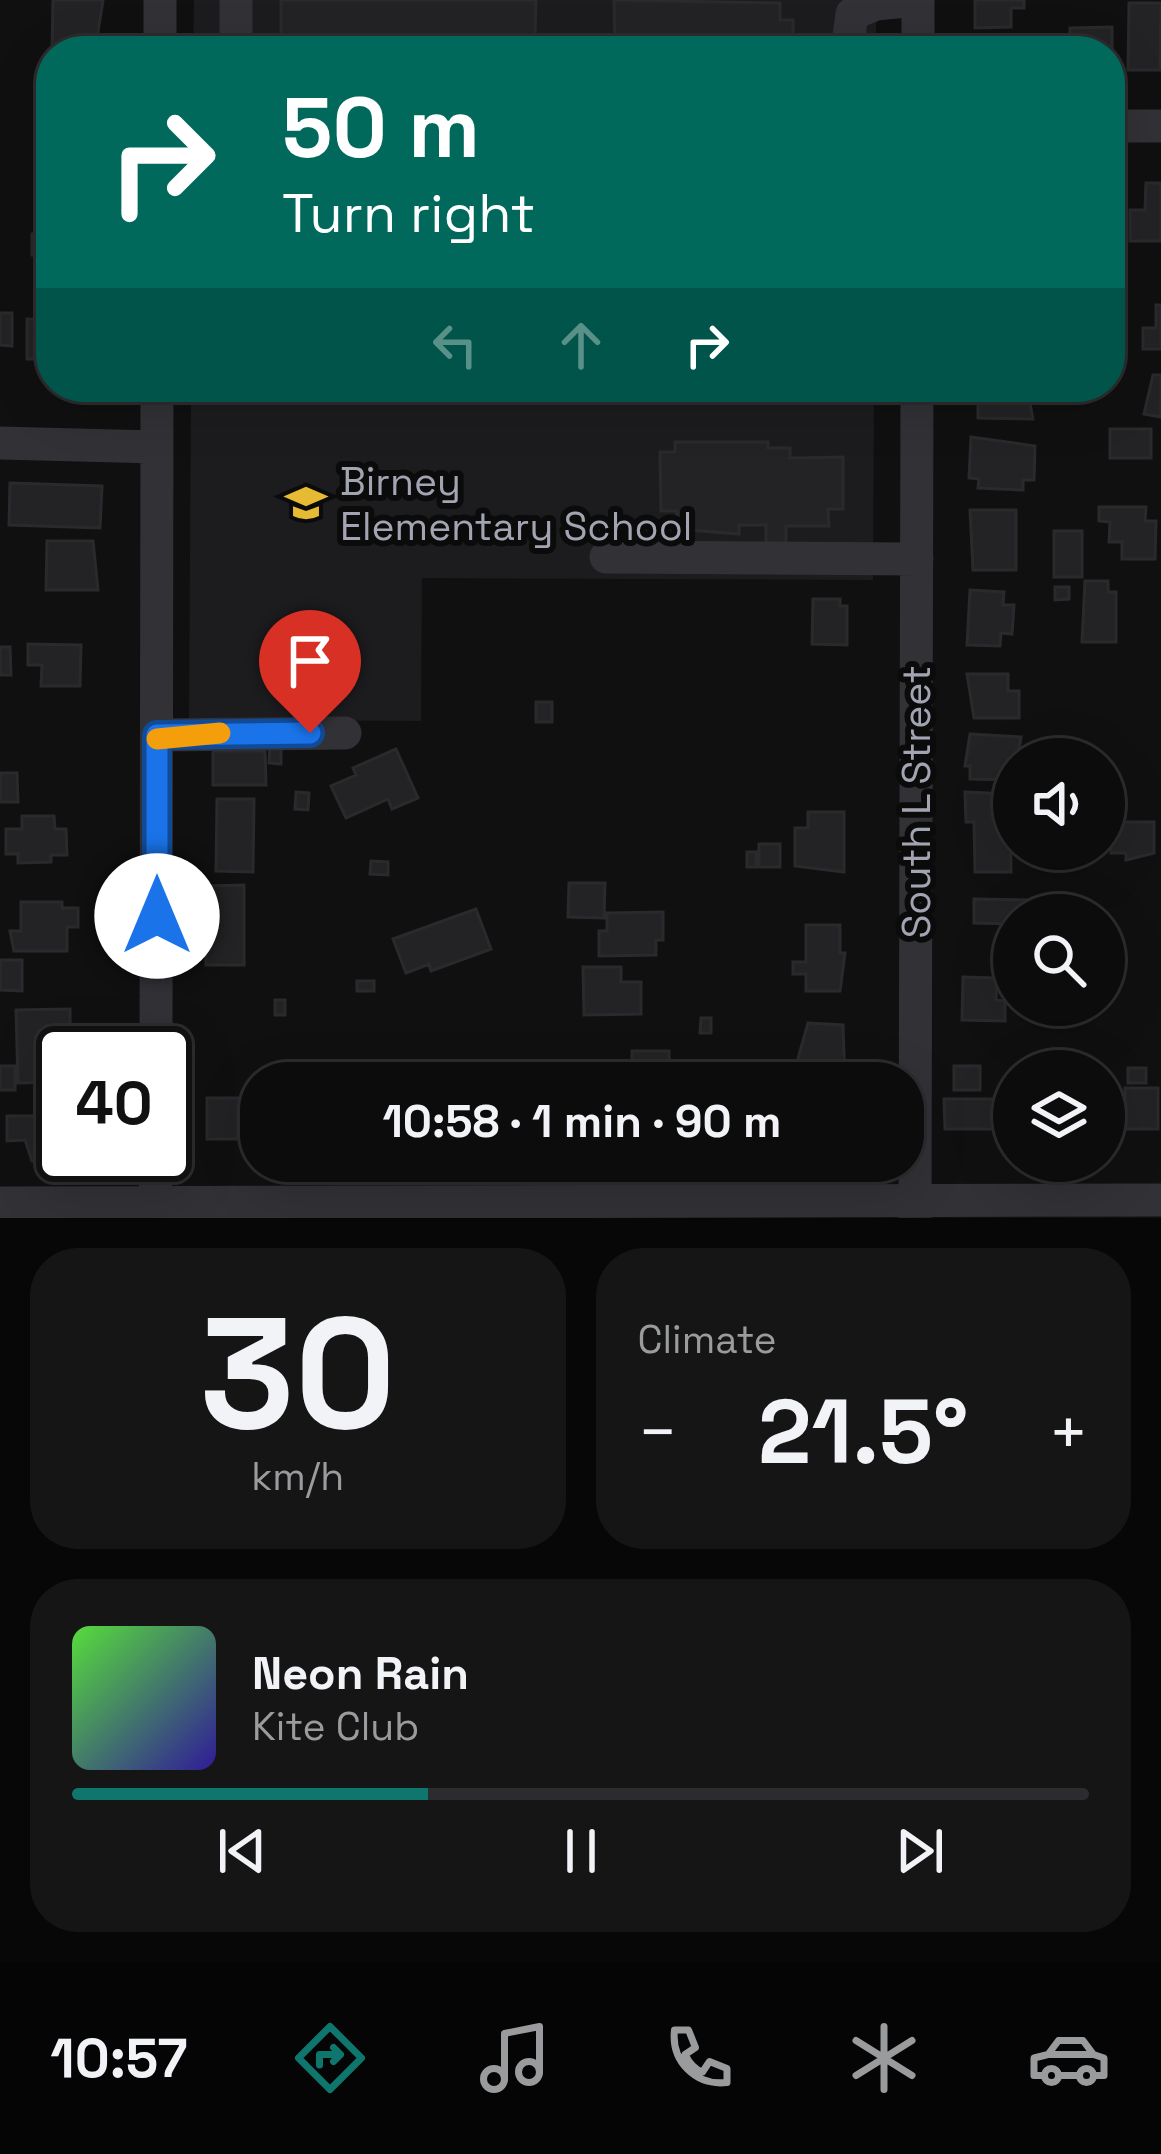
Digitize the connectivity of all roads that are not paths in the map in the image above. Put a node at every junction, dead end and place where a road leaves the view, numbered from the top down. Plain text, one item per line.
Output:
1 (160, 0) edge
2 (236, 0) edge
3 (917, 0) edge
4 (160, 36) edge
5 (236, 36) edge
6 (849, 36) edge
7 (918, 36) edge
8 (1125, 126) edge
9 (1161, 126) edge
10 (157, 402) edge
11 (917, 402) edge
12 (0, 443) edge
13 (156, 448) junction
14 (606, 557) dead end
15 (917, 559) junction
16 (345, 733) dead end
17 (157, 735) junction
18 (156, 1026) edge
19 (1161, 1200) edge
20 (0, 1203) edge
21 (741, 1209) edge
22 (915, 1209) edge
23 (581, 1210) edge
24 (155, 1211) edge

1 - 4 street
2 - 5 street
3 - 6 street
3 - 7 street
8 - 9 street
10 - 13 street
11 - 15 street, South L Street
12 - 13 street
13 - 17 street
14 - 15 street
15 - 22 street, South L Street
16 - 17 street
17 - 18 street
19 - 22 street
20 - 24 street
21 - 22 street
21 - 23 street
23 - 24 street

